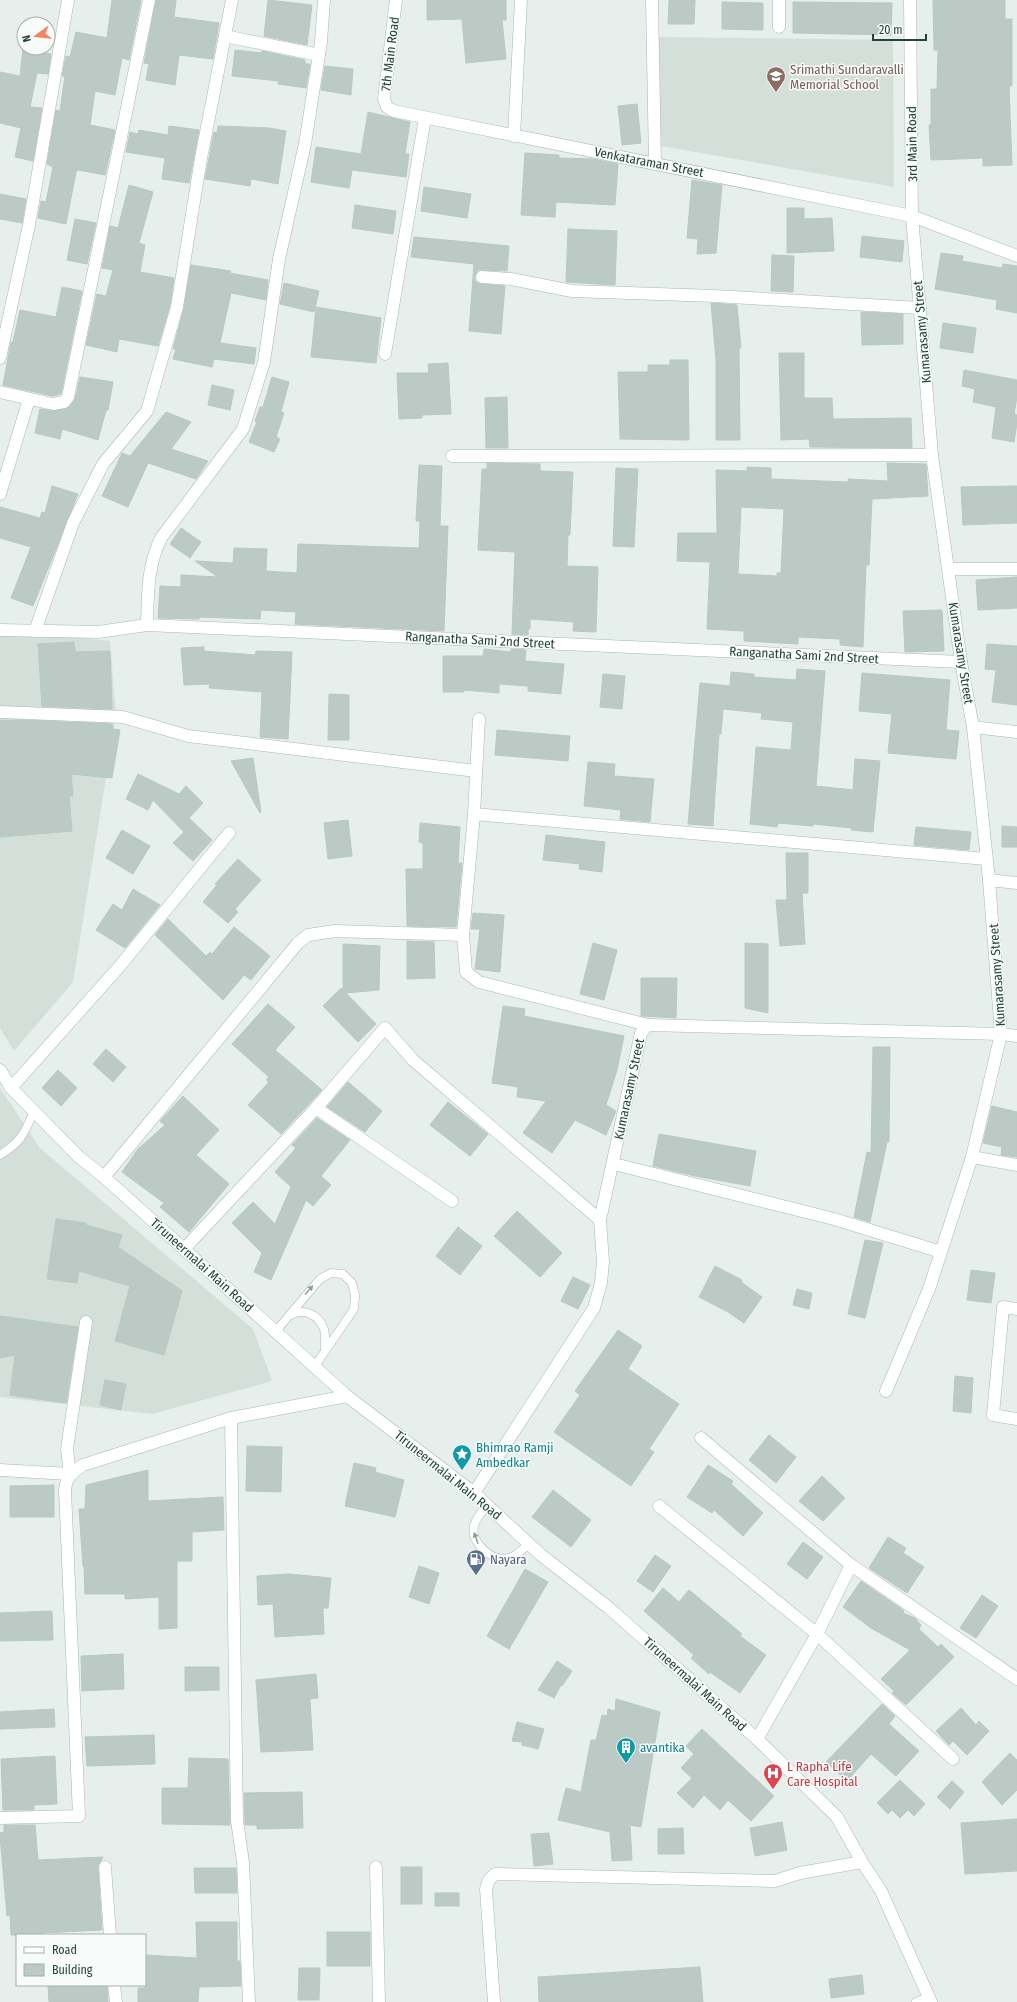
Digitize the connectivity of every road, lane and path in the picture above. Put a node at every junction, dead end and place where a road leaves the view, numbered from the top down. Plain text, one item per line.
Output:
1 (68, 0) edge
2 (149, 0) edge
3 (232, 0) edge
4 (324, 0) edge
5 (396, 0) edge
6 (521, 0) edge
7 (652, 0) edge
8 (779, 0) edge
9 (910, 0) edge
10 (779, 27) dead end
11 (225, 36) junction
12 (319, 55) junction
13 (387, 107) joint
14 (425, 118) junction
15 (514, 136) junction
16 (655, 163) junction
17 (912, 216) junction
18 (1017, 256) edge
19 (482, 277) dead end
20 (920, 308) junction
21 (385, 354) dead end
22 (0, 358) edge
23 (0, 392) edge
24 (29, 399) junction
25 (932, 455) junction
26 (452, 456) dead end
27 (0, 494) edge
28 (949, 569) junction
29 (1017, 570) edge
30 (147, 625) junction
31 (0, 630) edge
32 (35, 631) junction
33 (961, 662) junction
34 (0, 712) edge
35 (479, 718) dead end
36 (973, 727) junction
37 (1017, 732) edge
38 (476, 771) junction
39 (474, 814) junction
40 (229, 833) dead end
41 (986, 859) junction
42 (989, 880) junction
43 (1017, 884) edge
44 (463, 935) junction
45 (648, 1025) junction
46 (1001, 1034) junction
47 (1017, 1036) edge
48 (0, 1070) edge
49 (11, 1088) junction
50 (316, 1108) junction
51 (34, 1111) junction
52 (0, 1154) edge
53 (972, 1157) junction
54 (614, 1164) junction
55 (1017, 1165) edge
56 (104, 1177) junction
57 (452, 1201) dead end
58 (600, 1220) junction
59 (184, 1249) junction
60 (941, 1252) junction
61 (1017, 1309) edge
62 (288, 1316) junction
63 (86, 1322) dead end
64 (276, 1331) junction
65 (325, 1351) junction
66 (315, 1366) junction
67 (886, 1391) dead end
68 (347, 1396) junction
69 (231, 1418) junction
70 (1017, 1419) edge
71 (702, 1438) dead end
72 (0, 1470) edge
73 (70, 1474) junction
74 (474, 1493) junction
75 (487, 1505) junction
76 (659, 1506) dead end
77 (529, 1544) junction
78 (851, 1564) junction
79 (817, 1634) junction
80 (1017, 1679) edge
81 (757, 1739) junction
82 (953, 1759) dead end
83 (0, 1818) edge
84 (862, 1862) junction
85 (105, 1867) dead end
86 (376, 1867) dead end
87 (110, 1934) edge
88 (114, 1986) edge
89 (930, 1999) edge
90 (116, 2002) edge
91 (249, 2002) edge
92 (379, 2002) edge
93 (494, 2002) edge
94 (916, 2002) edge

1 - 22 street
2 - 24 street
3 - 11 street
4 - 12 street
5 - 13 street, 7th Main Road
6 - 15 street
7 - 16 street
8 - 10 street
9 - 17 street, 3rd Main Road
11 - 12 street
11 - 32 street
12 - 30 street
13 - 14 street, Venkataraman Street
14 - 15 street, Venkataraman Street
14 - 21 street
15 - 16 street, Venkataraman Street
16 - 17 street, Venkataraman Street
17 - 18 street
17 - 20 street, Kumarasamy Street
19 - 20 street
20 - 25 street, Kumarasamy Street
23 - 24 street
24 - 27 street
25 - 26 street
25 - 28 street, Kumarasamy Street
28 - 29 street
28 - 33 street, Kumarasamy Street
30 - 32 street, Ranganatha Sami 2nd Street
30 - 33 street, Ranganatha Sami 2nd Street
31 - 32 street, Ranganatha Sami 2nd Street
33 - 36 street, Kumarasamy Street
34 - 38 street
35 - 38 street
36 - 37 street
36 - 41 street, Kumarasamy Street
38 - 39 street
39 - 41 street
39 - 44 street
40 - 49 street
41 - 42 street, Kumarasamy Street
42 - 43 street
42 - 46 street, Kumarasamy Street
44 - 45 street
44 - 56 street
45 - 46 street, Kumarasamy Street
45 - 54 street, Kumarasamy Street
46 - 47 street
46 - 53 street
48 - 49 street, Tiruneermalai Main Road
49 - 51 street, Tiruneermalai Main Road
50 - 57 street
50 - 58 street
50 - 59 street
51 - 52 lane
51 - 56 street, Tiruneermalai Main Road
53 - 55 street
53 - 60 street
54 - 58 street, Kumarasamy Street
54 - 60 street
56 - 59 street, Tiruneermalai Main Road
58 - 74 street, Kumarasamy Street
59 - 64 street, Tiruneermalai Main Road
60 - 67 street
61 - 70 street
62 - 64 lane
62 - 65 lane
62 -> 65 lane
63 - 73 street
64 - 66 street, Tiruneermalai Main Road
65 - 66 lane
66 - 68 street, Tiruneermalai Main Road
68 - 69 street
68 - 74 street, Tiruneermalai Main Road
69 - 73 street
69 - 91 street
71 - 78 street
72 - 73 street
73 - 83 street
74 - 75 street, Tiruneermalai Main Road
75 - 77 street, Tiruneermalai Main Road
77 -> 75 lane
76 - 79 street
77 - 81 street, Tiruneermalai Main Road
78 - 79 street
78 - 80 street
79 - 81 street
79 - 82 street
81 - 84 street, Tiruneermalai Main Road
84 - 89 street, Tiruneermalai Main Road
84 - 93 street
85 - 87 street
86 - 92 street
88 - 90 street
89 - 94 lane

